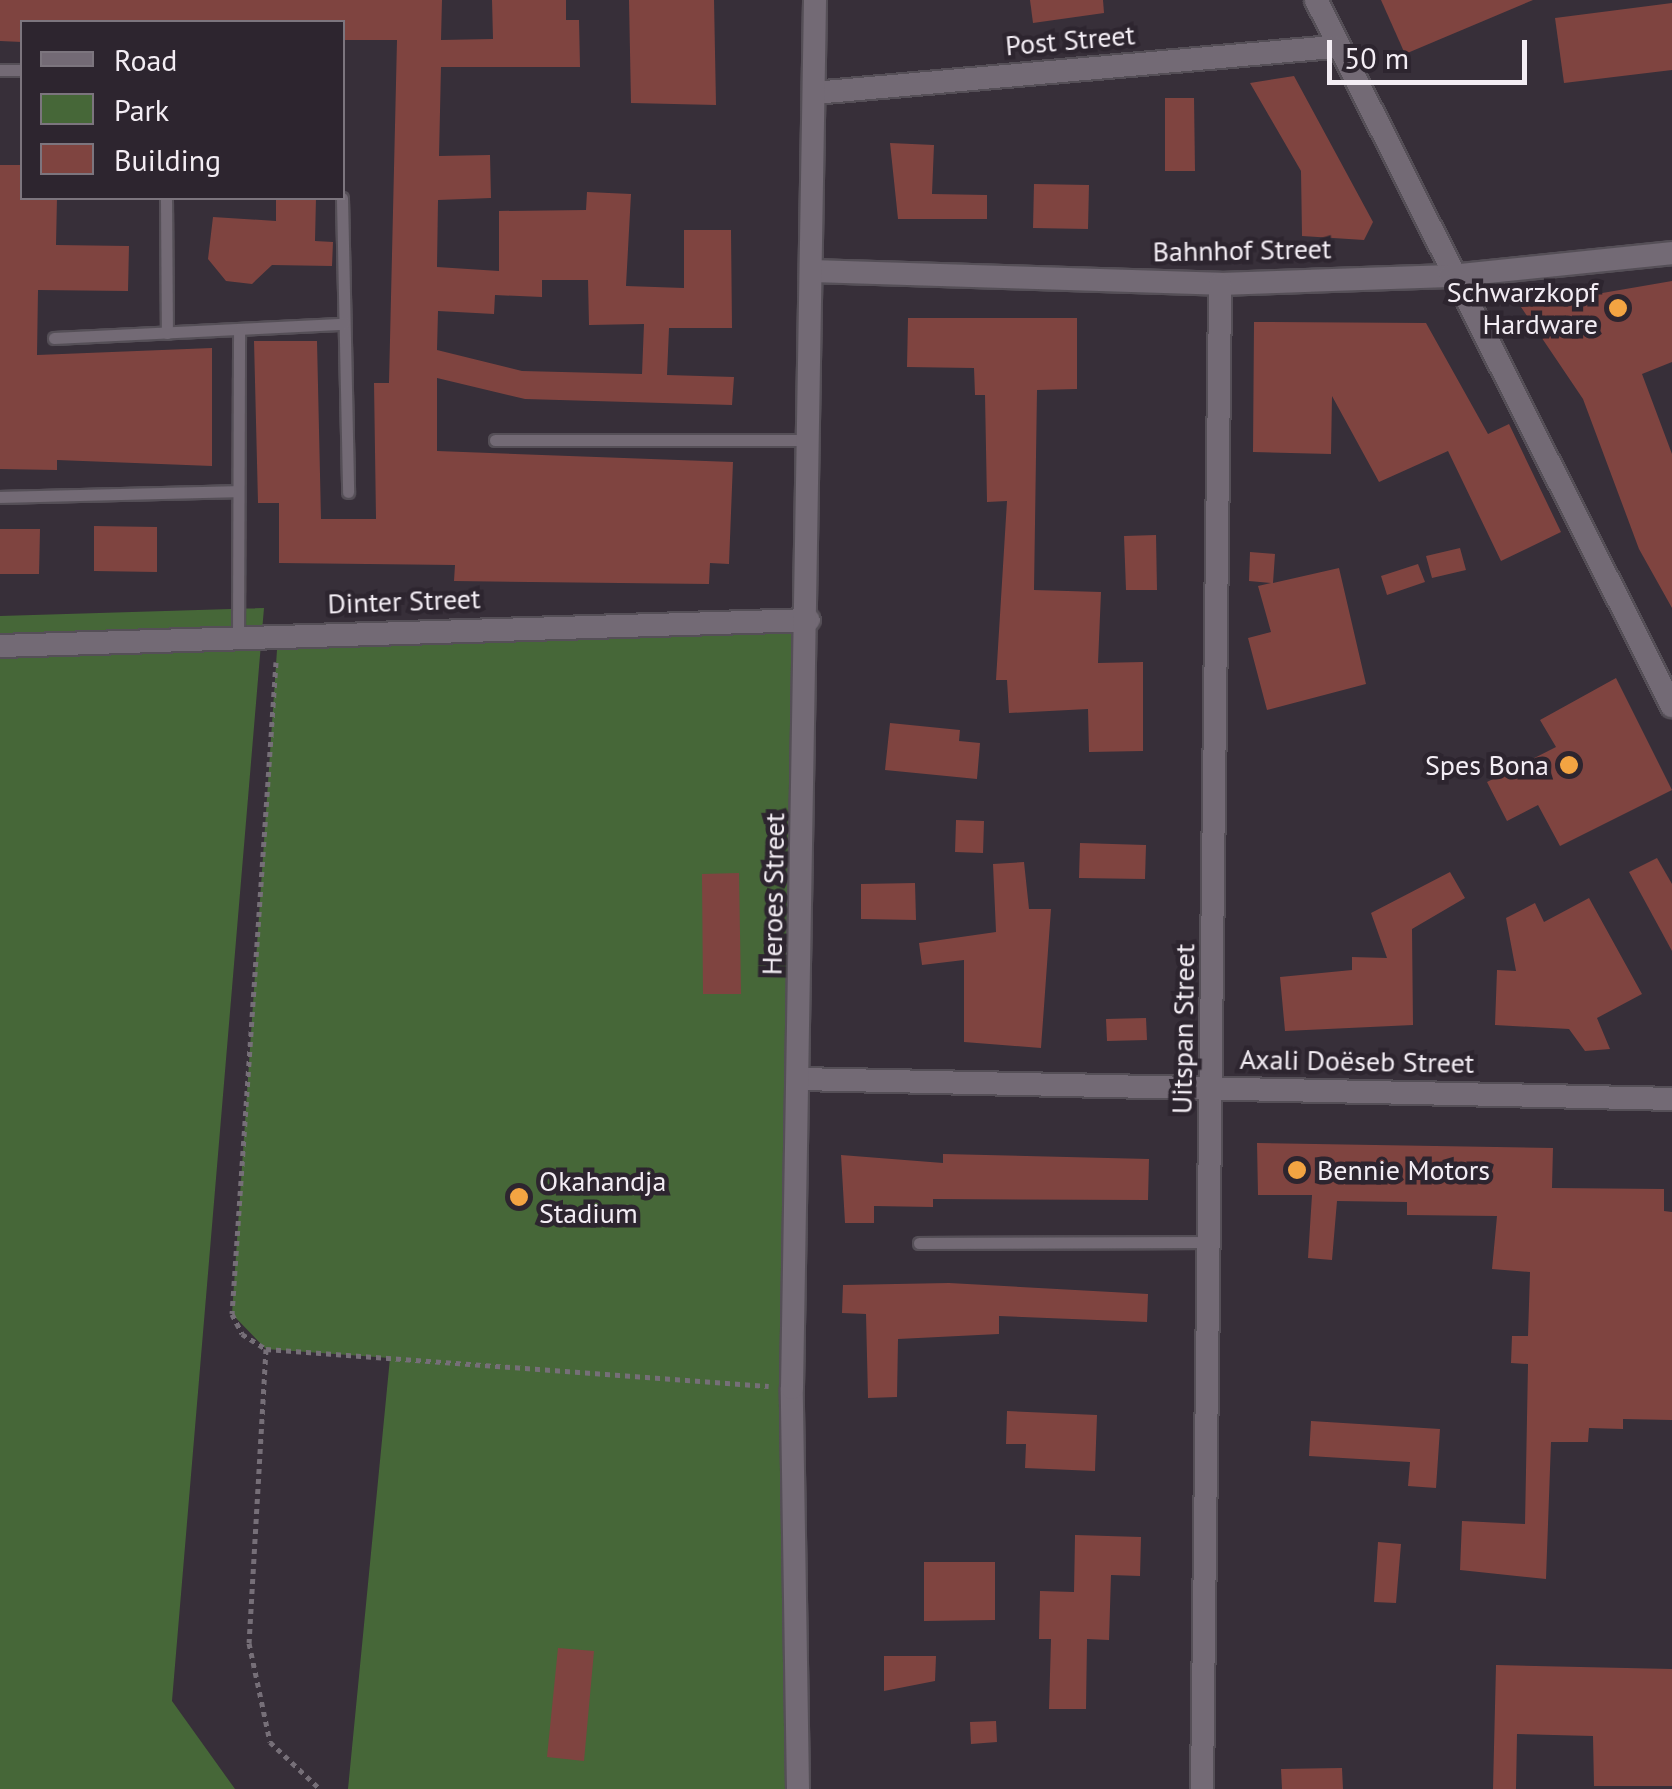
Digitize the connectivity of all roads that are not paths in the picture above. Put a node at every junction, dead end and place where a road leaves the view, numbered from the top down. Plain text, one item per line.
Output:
1 (815, 0) edge
2 (1314, 5) edge
3 (1332, 47) junction
4 (814, 93) junction
5 (166, 200) edge
6 (342, 200) edge
7 (1672, 254) edge
8 (812, 272) junction
9 (1450, 276) junction
10 (1220, 284) junction
11 (344, 324) junction
12 (238, 330) junction
13 (167, 333) junction
14 (54, 338) dead end
15 (494, 440) dead end
16 (810, 440) junction
17 (238, 491) junction
18 (348, 492) dead end
19 (0, 497) edge
20 (809, 620) junction
21 (238, 636) junction
22 (0, 646) edge
23 (1672, 706) edge
24 (800, 1080) junction
25 (1213, 1088) junction
26 (1672, 1099) edge
27 (1208, 1242) junction
28 (919, 1244) dead end
29 (1203, 1785) edge
30 (798, 1789) edge

1 - 4 street, Heroes Street
2 - 3 street
3 - 4 street, Post Street
3 - 9 street
4 - 8 street, Heroes Street
5 - 13 lane
6 - 11 lane
7 - 9 street, Bahnhof Street
8 - 10 street, Bahnhof Street
8 - 16 street, Heroes Street
9 - 10 street, Bahnhof Street
9 - 23 street
10 - 25 street, Uitspan Street
11 - 12 lane
11 - 18 lane
12 - 13 lane
12 - 17 lane
13 - 14 lane
15 - 16 lane
16 - 20 street, Heroes Street
17 - 19 lane
17 - 21 lane
20 - 21 street, Dinter Street
20 - 24 street, Heroes Street
21 - 22 street, Dinter Street
24 - 25 street, Axali Doëseb Street
24 - 30 street, Heroes Street
25 - 26 street, Axali Doëseb Street
25 - 27 street, Uitspan Street
27 - 28 lane
27 - 29 street, Uitspan Street

